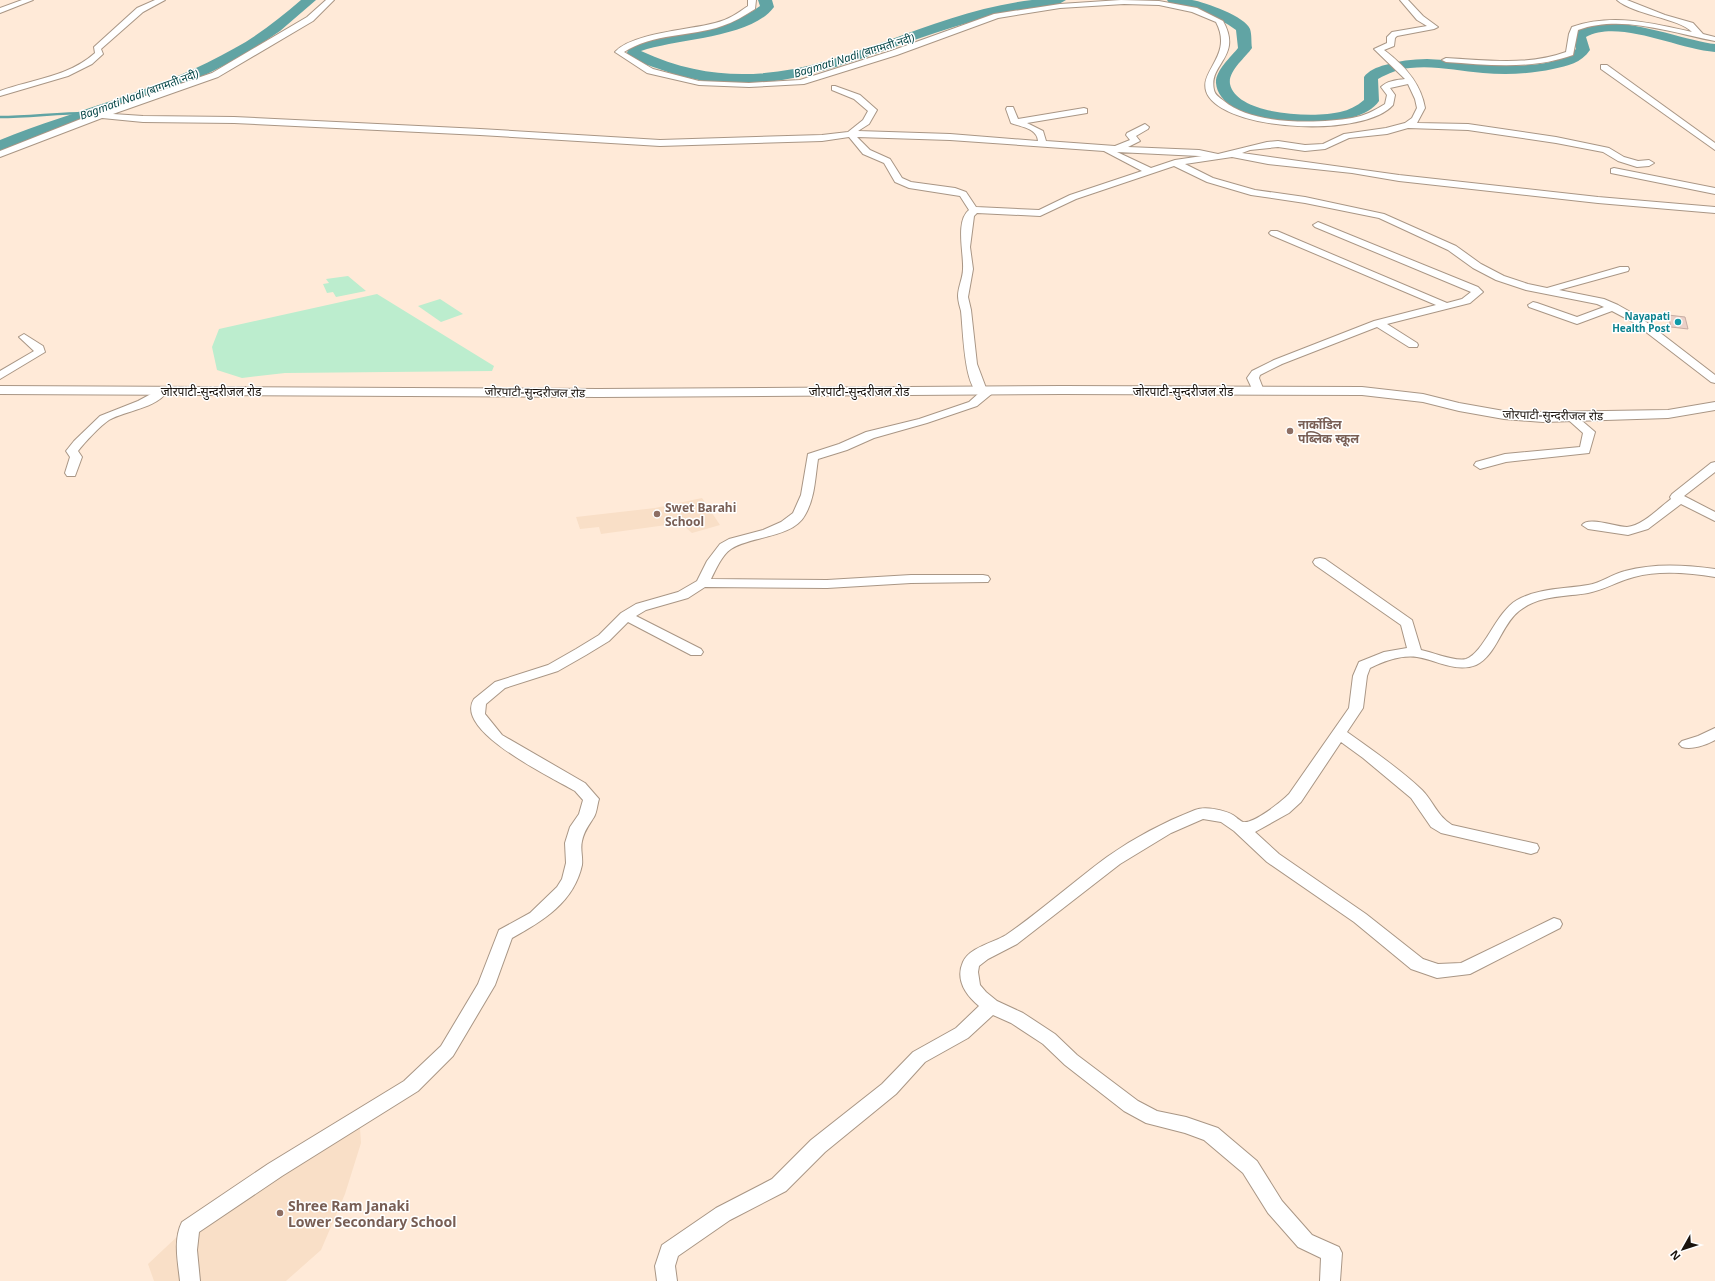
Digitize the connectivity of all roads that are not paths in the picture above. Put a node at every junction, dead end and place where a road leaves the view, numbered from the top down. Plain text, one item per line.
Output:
1 (29, 0) edge
2 (161, 0) edge
3 (330, 0) edge
4 (752, 0) edge
5 (1404, 0) edge
6 (1621, 0) edge
7 (0, 10) edge
8 (1662, 17) junction
9 (1655, 28) junction
10 (1701, 37) junction
11 (1715, 39) edge
12 (1446, 60) dead end
13 (1604, 67) dead end
14 (1411, 81) junction
15 (835, 88) dead end
16 (0, 94) edge
17 (1010, 109) dead end
18 (1084, 111) dead end
19 (99, 116) junction
20 (1018, 122) junction
21 (1408, 125) junction
22 (1145, 127) dead end
23 (852, 135) junction
24 (1042, 142) junction
25 (1715, 147) edge
26 (1103, 148) junction
27 (1115, 149) junction
28 (0, 154) edge
29 (1232, 154) junction
30 (1218, 156) junction
31 (1175, 163) junction
32 (1649, 163) dead end
33 (1148, 170) junction
34 (1614, 171) dead end
35 (1715, 191) edge
36 (1715, 210) edge
37 (974, 211) junction
38 (1318, 225) dead end
39 (1274, 233) dead end
40 (1624, 269) dead end
41 (1547, 291) junction
42 (1533, 305) dead end
43 (1446, 306) junction
44 (1614, 307) junction
45 (1378, 323) junction
46 (24, 337) dead end
47 (1413, 345) dead end
48 (0, 376) edge
49 (1715, 380) edge
50 (0, 390) edge
51 (986, 390) junction
52 (162, 391) junction
53 (1258, 391) junction
54 (1715, 406) edge
55 (1570, 416) junction
56 (1480, 465) dead end
57 (1715, 466) edge
58 (71, 473) dead end
59 (1680, 499) junction
60 (1715, 516) edge
61 (1588, 525) dead end
62 (1320, 562) dead end
63 (1715, 573) edge
64 (983, 580) dead end
65 (702, 583) junction
66 (626, 616) junction
67 (696, 652) dead end
68 (1415, 653) junction
69 (1338, 733) junction
70 (1715, 733) edge
71 (1687, 744) dead end
72 (1240, 827) junction
73 (1531, 848) dead end
74 (1554, 924) dead end
75 (991, 1006) junction
76 (190, 1281) edge
77 (666, 1281) edge
78 (1330, 1281) edge

1 - 7 street
2 - 16 street
3 - 19 street
4 - 14 street
5 - 14 street
6 - 8 street
8 - 9 street
8 - 10 street
9 - 10 street
9 - 12 street
10 - 11 street
13 - 25 street
14 - 21 street
15 - 23 street
17 - 20 street
18 - 20 street
19 - 23 street
19 - 28 street
20 - 24 street
21 - 29 street
21 - 32 street
22 - 27 street
23 - 24 street
23 - 37 street
24 - 26 street
26 - 27 street
26 - 33 street
27 - 30 street
29 - 30 street
29 - 36 street
30 - 31 street
31 - 33 street
31 - 41 street
33 - 37 street
34 - 35 street
37 - 51 street
38 - 43 street
39 - 43 street
40 - 41 street
41 - 44 street
42 - 44 street
43 - 45 street
44 - 49 street
45 - 47 street
45 - 53 street
46 - 48 street
50 - 52 main road, जोरपाटी-सुन्दरीजल रोड
51 - 52 main road, जोरपाटी-सुन्दरीजल रोड
51 - 53 main road, जोरपाटी-सुन्दरीजल रोड
51 - 65 street
52 - 58 street
53 - 55 main road, जोरपाटी-सुन्दरीजल रोड
54 - 55 main road, जोरपाटी-सुन्दरीजल रोड
55 - 56 street
57 - 59 street
59 - 60 street
59 - 61 street
62 - 68 street
63 - 68 street
64 - 65 street
65 - 66 street
66 - 67 street
66 - 76 street
68 - 69 street
69 - 72 street
69 - 73 street
70 - 71 street
72 - 74 street
72 - 75 street
75 - 77 street
75 - 78 street

